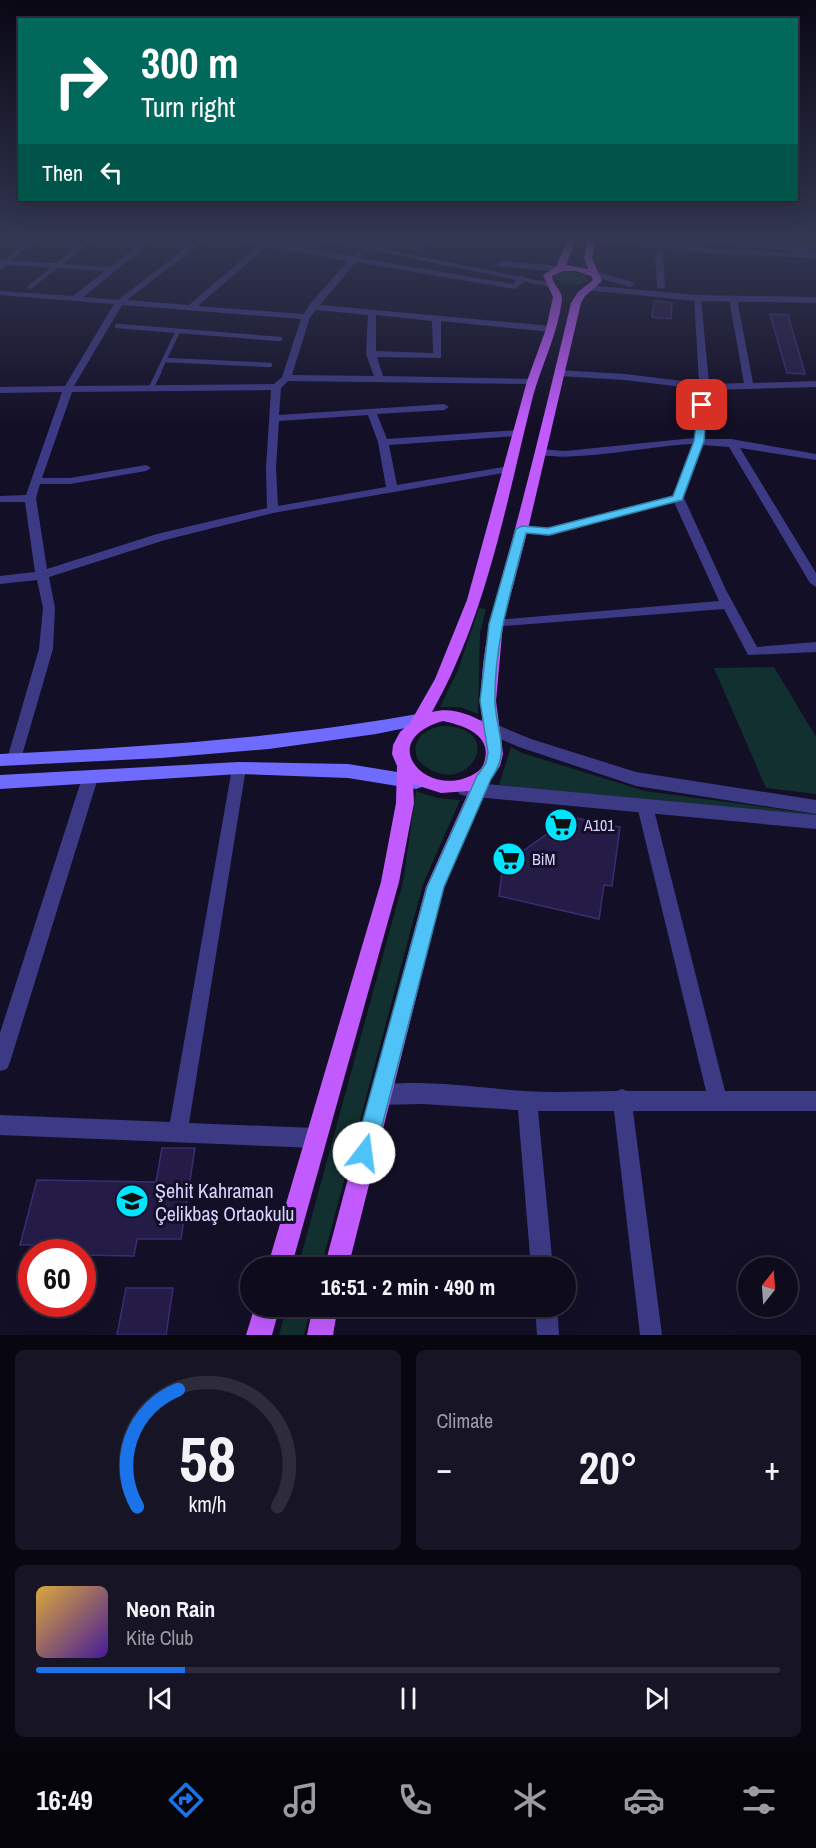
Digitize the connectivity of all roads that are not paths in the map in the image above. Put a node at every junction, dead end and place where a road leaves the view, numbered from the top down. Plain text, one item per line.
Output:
1 (110, 301) edge
2 (199, 301) edge
3 (317, 301) edge
4 (557, 301) edge
5 (577, 301) edge
6 (697, 301) edge
7 (733, 301) edge
8 (120, 302) junction
9 (191, 308) junction
10 (312, 308) junction
11 (372, 312) junction
12 (306, 317) junction
13 (436, 318) junction
14 (117, 326) dead end
15 (551, 329) junction
16 (178, 331) junction
17 (280, 339) dead end
18 (371, 354) junction
19 (164, 360) junction
20 (270, 365) dead end
21 (559, 373) junction
22 (286, 378) junction
23 (379, 378) junction
24 (532, 381) junction
25 (816, 384) edge
26 (749, 386) junction
27 (276, 387) junction
28 (704, 387) junction
29 (151, 388) junction
30 (68, 389) junction
31 (0, 390) edge
32 (444, 407) dead end
33 (372, 413) junction
34 (273, 418) junction
35 (518, 433) junction
36 (699, 441) junction
37 (383, 442) junction
38 (731, 442) junction
39 (540, 452) junction
40 (816, 457) edge
41 (146, 468) dead end
42 (509, 469) junction
43 (36, 481) junction
44 (392, 488) junction
45 (30, 498) junction
46 (678, 498) junction
47 (0, 499) edge
48 (273, 510) junction
49 (522, 529) junction
50 (42, 575) junction
51 (0, 580) edge
52 (816, 583) edge
53 (728, 604) junction
54 (496, 624) junction
55 (816, 647) edge
56 (421, 720) junction
57 (473, 722) joint
58 (492, 735) junction
59 (7, 760) edge
60 (239, 768) junction
61 (405, 773) junction
62 (90, 778) junction
63 (0, 782) edge
64 (481, 783) junction
65 (456, 788) joint
66 (645, 806) junction
67 (816, 807) edge
68 (816, 822) edge
69 (0, 1062) edge
70 (380, 1095) junction
71 (622, 1099) junction
72 (527, 1101) junction
73 (816, 1101) edge
74 (718, 1102) junction
75 (0, 1125) edge
76 (178, 1132) junction
77 (315, 1138) junction
78 (282, 1257) edge
79 (339, 1257) edge
80 (541, 1257) edge
81 (265, 1317) edge
82 (324, 1317) edge
83 (547, 1317) edge
84 (260, 1335) edge
85 (320, 1335) edge
86 (548, 1335) edge
87 (651, 1335) edge

1 - 8 street
2 - 9 street
3 - 10 street
4 - 15 main road
5 - 21 main road
6 - 28 street
7 - 26 street
8 - 9 street
8 - 30 street
9 - 12 street
10 - 11 street
10 - 12 street
11 - 13 street
11 - 18 street
12 - 22 street
13 - 15 street
13 - 18 street
14 - 16 lane
15 - 24 main road
16 - 17 lane
16 - 19 lane
18 - 23 street
19 - 20 lane
19 - 29 lane
21 - 28 street
21 - 39 main road
22 - 23 street
22 - 27 street
23 - 24 street
24 - 35 main road
25 - 26 street
26 - 28 street
27 - 29 street
27 - 34 street
28 - 36 street
29 - 30 street
30 - 31 street
30 - 43 street
32 - 33 street
33 - 34 street
33 - 37 street
34 - 48 street
35 - 37 street
35 - 42 main road
36 - 38 street
36 - 39 street
36 - 46 street
37 - 44 street
38 - 40 street
38 - 52 street
39 - 49 main road
41 - 43 street
42 - 44 street
42 - 56 main road
43 - 45 street
44 - 48 street
45 - 47 street
45 - 50 street
46 - 49 street
46 - 53 street
48 - 50 street
49 - 54 main road
50 - 51 street
50 - 59 street
53 - 54 street
53 - 55 street
54 - 58 main road
56 - 57 main road
56 - 59 main road
56 - 61 main road
57 - 58 street
58 - 64 main road
58 - 67 street
60 - 61 main road
60 - 62 main road
60 - 76 street
61 - 65 main road
61 - 77 main road
62 - 63 main road
62 - 69 street
64 - 65 street
64 - 66 street
64 - 70 main road
66 - 68 street
66 - 74 street
70 - 72 street
70 - 79 main road
71 - 72 street
71 - 74 street
71 - 87 street
72 - 80 street
73 - 74 street
75 - 76 street
76 - 77 street
77 - 78 main road
81 - 84 main road
82 - 85 main road
83 - 86 street

